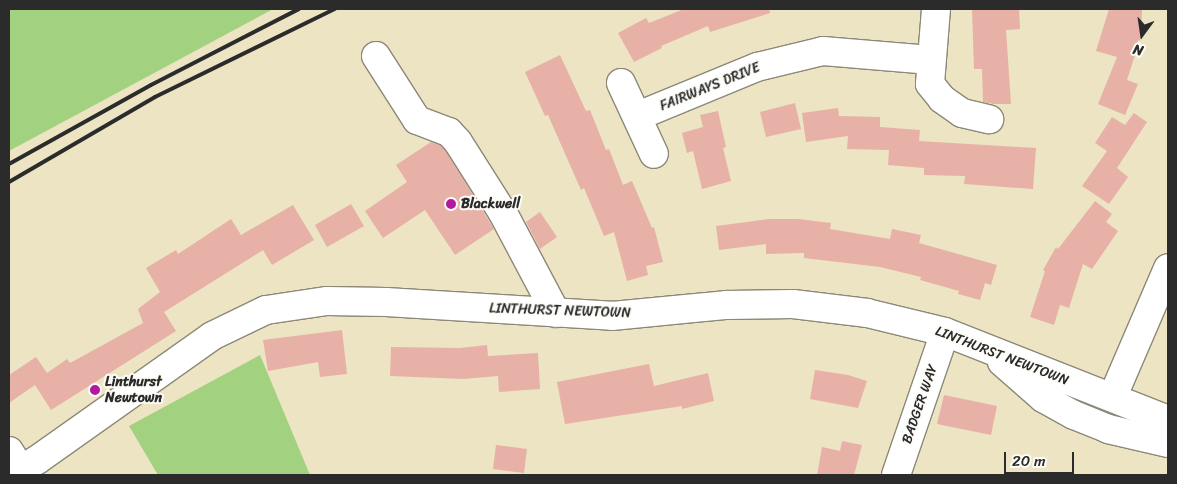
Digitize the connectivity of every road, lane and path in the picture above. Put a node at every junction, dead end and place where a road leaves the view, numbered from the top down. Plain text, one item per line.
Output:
1 (936, 9) edge
2 (376, 56) dead end
3 (930, 72) junction
4 (621, 83) dead end
5 (638, 116) junction
6 (989, 120) dead end
7 (654, 154) dead end
8 (1168, 268) edge
9 (556, 313) junction
10 (945, 332) junction
11 (989, 350) junction
12 (1112, 396) junction
13 (1168, 420) edge
14 (1168, 443) edge
15 (14, 465) edge
16 (896, 475) edge

1 - 3 street
2 - 9 street
3 - 5 street, FAIRWAYS DRIVE
3 - 6 street
4 - 5 street
5 - 7 street
8 - 12 street
9 - 10 street, LINTHURST NEWTOWN
9 - 15 street, LINTHURST NEWTOWN
10 - 11 street, LINTHURST NEWTOWN
10 - 16 street, BADGER WAY
11 - 12 street, LINTHURST NEWTOWN
11 - 14 street
12 - 13 street, LINTHURST NEWTOWN

